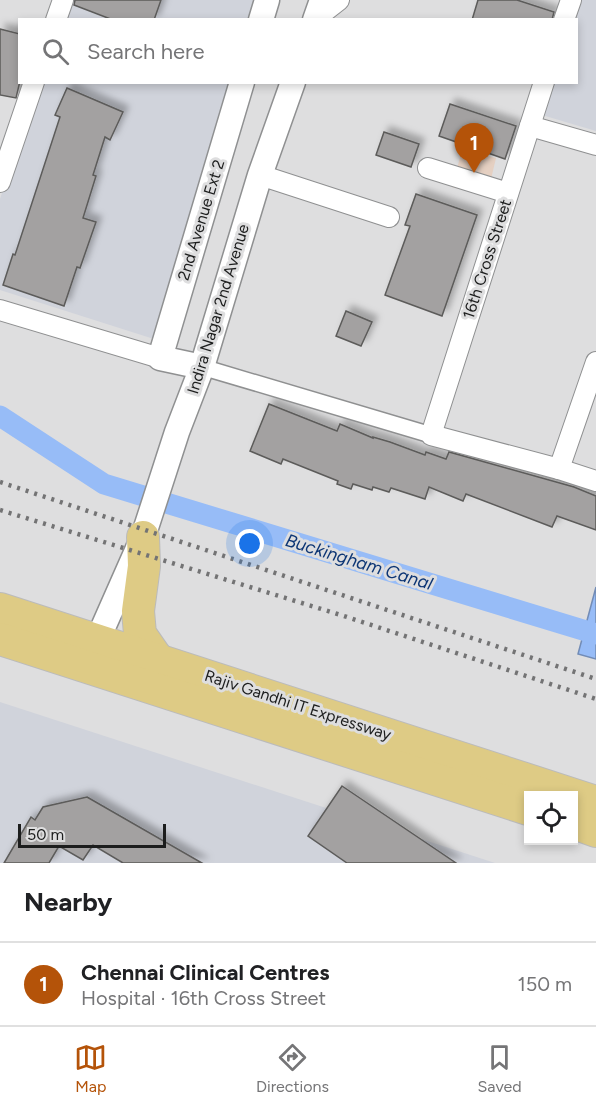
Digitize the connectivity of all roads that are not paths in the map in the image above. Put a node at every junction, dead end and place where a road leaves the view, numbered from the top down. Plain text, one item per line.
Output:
1 (63, 0) edge
2 (267, 0) edge
3 (339, 0) edge
4 (571, 0) edge
5 (318, 12) edge
6 (57, 18) edge
7 (262, 18) edge
8 (565, 18) edge
9 (33, 84) edge
10 (241, 84) edge
11 (292, 84) edge
12 (543, 84) edge
13 (530, 126) junction
14 (596, 145) edge
15 (428, 168) dead end
16 (260, 175) junction
17 (0, 182) edge
18 (508, 194) junction
19 (389, 217) dead end
20 (0, 310) edge
21 (160, 358) junction
22 (596, 362) edge
23 (202, 368) junction
24 (431, 435) junction
25 (559, 469) junction
26 (596, 481) edge
27 (143, 537) junction
28 (0, 609) edge
29 (0, 639) edge
30 (92, 653) junction
31 (158, 660) junction
32 (596, 802) edge
33 (524, 808) edge
34 (578, 825) edge
35 (596, 831) edge

1 - 6 street
2 - 7 street
3 - 5 street
4 - 8 street
9 - 17 street
10 - 21 street, 2nd Avenue Ext 2
11 - 16 street, Indira Nagar 2nd Avenue
12 - 13 street, 16th Cross Street
13 - 14 street
13 - 18 street, 16th Cross Street
15 - 18 street
16 - 19 street
16 - 23 street, Indira Nagar 2nd Avenue
18 - 24 street, 16th Cross Street
20 - 21 street
21 - 23 street
22 - 25 street
23 - 24 street
23 - 27 street, Indira Nagar 2nd Avenue
24 - 25 street
25 - 26 street
27 - 30 street, Indira Nagar 2nd Avenue
27 - 31 main road
28 - 30 main road, Rajiv Gandhi IT Expressway
29 - 30 main road, Rajiv Gandhi IT Expressway
30 - 31 main road, Rajiv Gandhi IT Expressway
30 - 33 main road, Rajiv Gandhi IT Expressway
31 - 32 main road, Rajiv Gandhi IT Expressway
34 - 35 main road

